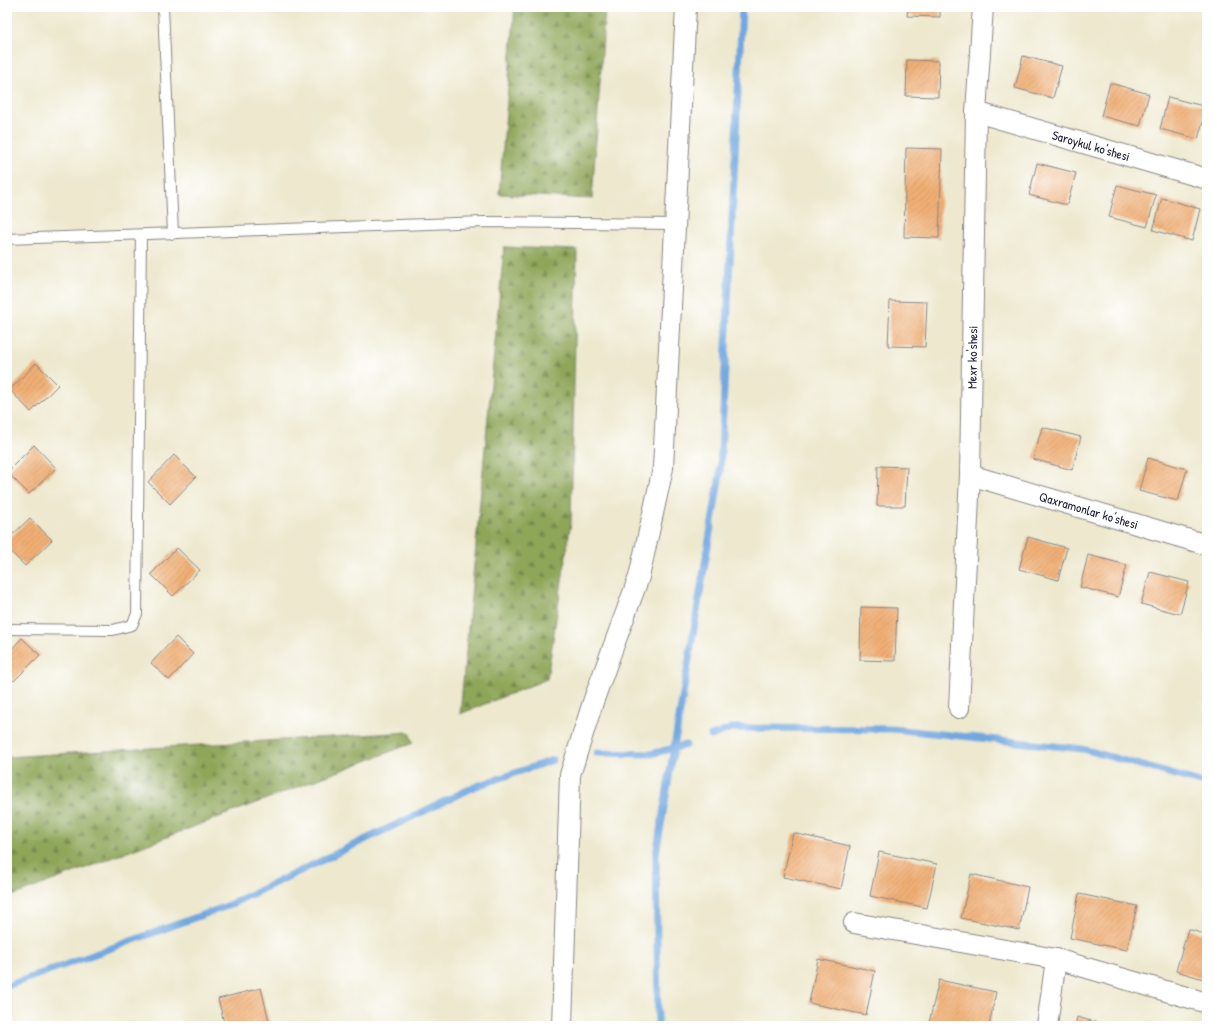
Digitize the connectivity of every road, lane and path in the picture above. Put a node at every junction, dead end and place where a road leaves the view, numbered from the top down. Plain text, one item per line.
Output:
1 (163, 7) edge
2 (686, 7) edge
3 (982, 7) edge
4 (976, 112) junction
5 (1207, 179) edge
6 (676, 224) junction
7 (173, 234) junction
8 (141, 235) junction
9 (7, 239) edge
10 (970, 475) junction
11 (1207, 545) edge
12 (7, 629) edge
13 (959, 708) dead end
14 (854, 923) dead end
15 (1056, 959) junction
16 (1207, 1003) edge
17 (562, 1026) edge
18 (1047, 1026) edge

1 - 7 lane
2 - 6 street
3 - 4 street, Mexr ko'shesi
4 - 5 street, Saroykul ko'shesi
4 - 10 street, Mexr ko'shesi
6 - 7 lane
6 - 17 street
7 - 8 lane
8 - 9 lane
8 - 12 lane
10 - 11 street, Qaxramonlar ko'shesi
10 - 13 street, Mexr ko'shesi
14 - 15 street
15 - 16 street
15 - 18 street

